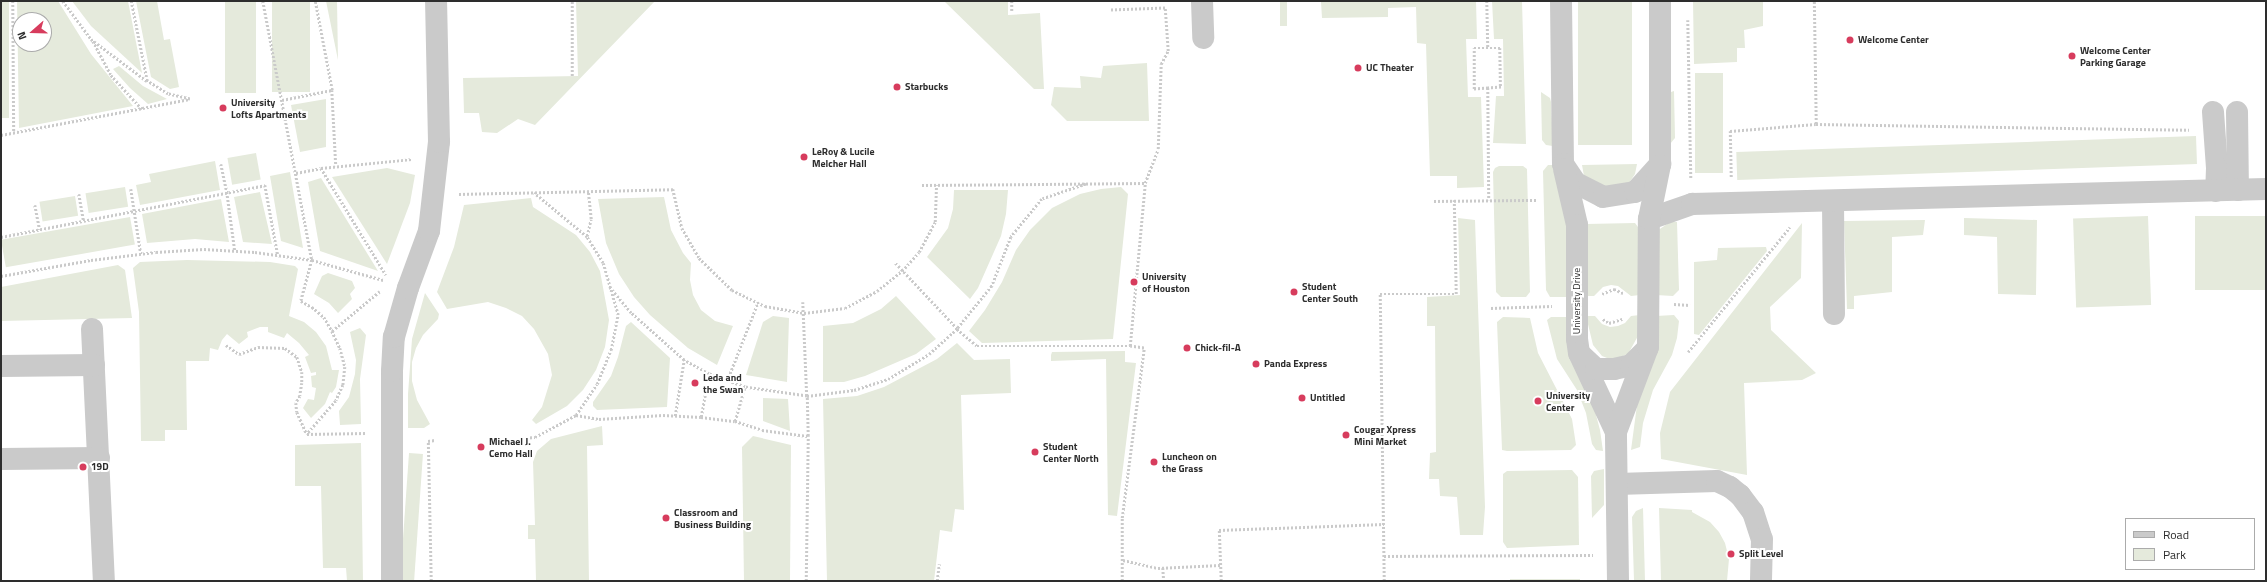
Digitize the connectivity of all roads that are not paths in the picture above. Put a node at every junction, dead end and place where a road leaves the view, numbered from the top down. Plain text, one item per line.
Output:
1 (436, 1) edge
2 (1202, 1) edge
3 (1561, 1) edge
4 (1660, 1) edge
5 (1203, 38) dead end
6 (2213, 112) dead end
7 (2237, 112) dead end
8 (1563, 164) junction
9 (1660, 164) junction
10 (2266, 189) edge
11 (2216, 190) junction
12 (2238, 190) junction
13 (1833, 201) junction
14 (1649, 219) junction
15 (1834, 314) dead end
16 (92, 329) dead end
17 (1648, 347) junction
18 (1579, 353) junction
19 (94, 365) junction
20 (1, 366) edge
21 (1616, 432) junction
22 (99, 458) junction
23 (1, 459) edge
24 (1617, 484) junction
25 (104, 581) edge
26 (392, 581) edge
27 (1618, 581) edge
28 (1761, 581) edge

1 - 26 street
2 - 5 street
3 - 8 street, University Drive
4 - 9 street, University Drive
6 - 11 street
7 - 12 street
8 - 9 street
8 - 18 street, University Drive
9 - 14 street, University Drive
10 - 12 street
11 - 12 street
11 - 13 street
13 - 14 street
13 - 15 street
14 - 17 street, University Drive
16 - 19 street
17 - 18 street
17 - 21 street, University Drive
18 - 21 street, University Drive
19 - 20 street
19 - 22 street
21 - 24 street, University Drive
22 - 23 street
22 - 25 street
24 - 27 street, University Drive
24 - 28 street

